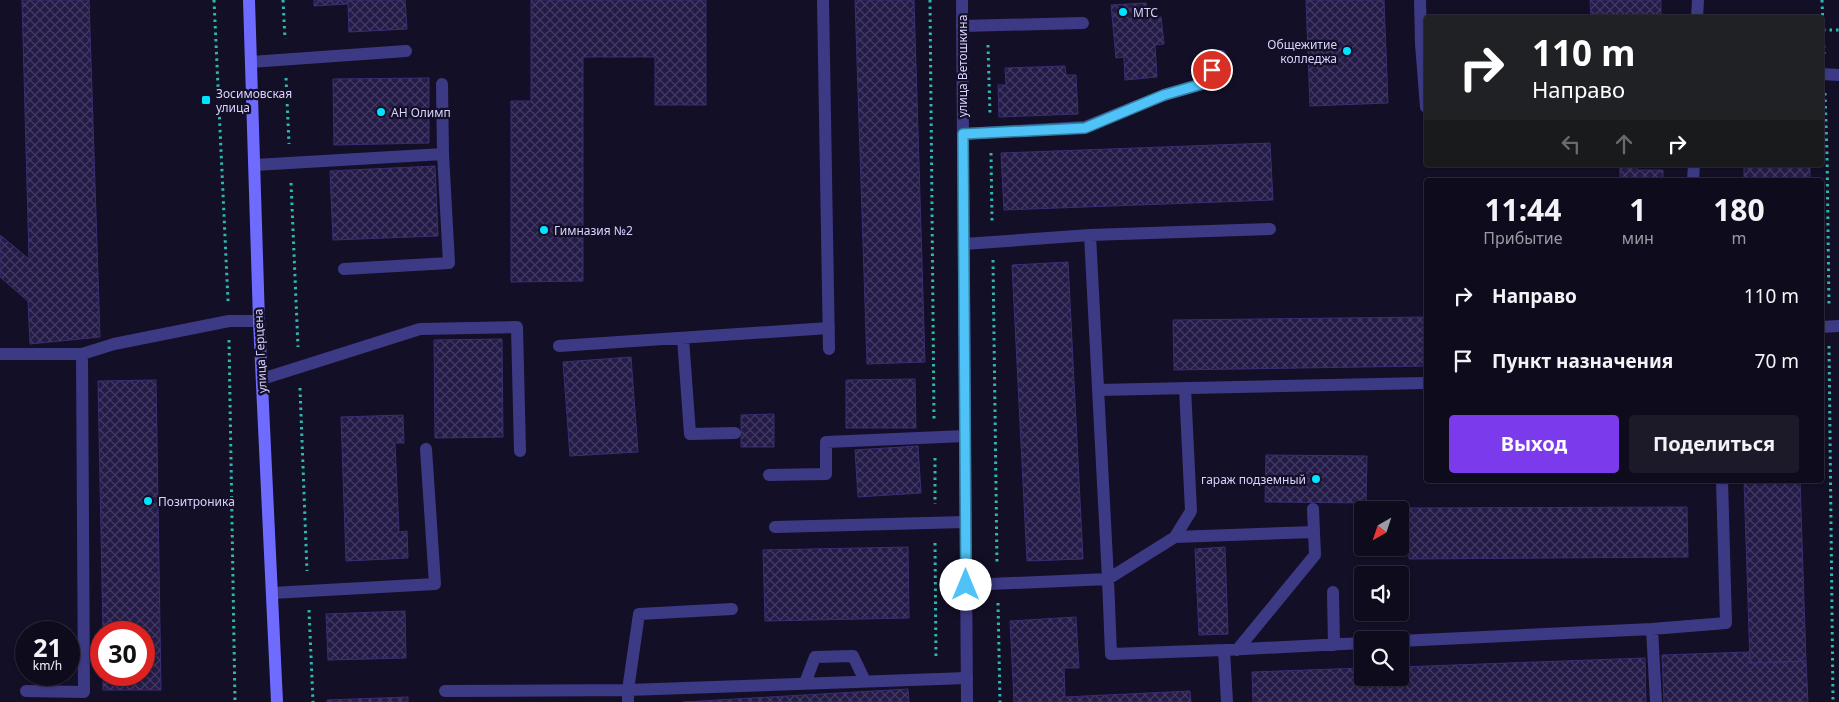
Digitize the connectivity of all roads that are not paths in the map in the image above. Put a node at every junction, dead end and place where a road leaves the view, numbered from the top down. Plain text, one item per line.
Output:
1 (249, 0) edge
2 (823, 0) edge
3 (962, 0) edge
4 (1420, 0) edge
5 (1698, 0) edge
6 (1697, 15) edge
7 (1083, 23) dead end
8 (962, 26) junction
9 (406, 50) dead end
10 (1221, 56) dead end
11 (251, 62) junction
12 (1824, 74) edge
13 (1839, 74) edge
14 (1424, 82) edge
15 (442, 84) dead end
16 (963, 134) junction
17 (443, 154) junction
18 (255, 165) junction
19 (1270, 228) dead end
20 (1090, 235) junction
21 (964, 244) junction
22 (344, 270) dead end
23 (258, 321) junction
24 (829, 328) junction
25 (683, 338) junction
26 (559, 346) dead end
27 (829, 349) dead end
28 (0, 354) edge
29 (82, 354) junction
30 (262, 380) junction
31 (1424, 383) edge
32 (1185, 388) junction
33 (1098, 390) junction
34 (735, 433) dead end
35 (965, 436) junction
36 (426, 449) dead end
37 (520, 451) dead end
38 (768, 475) dead end
39 (1722, 483) edge
40 (1313, 509) dead end
41 (965, 522) junction
42 (775, 527) dead end
43 (1314, 532) junction
44 (1176, 537) junction
45 (1108, 579) junction
46 (966, 585) junction
47 (1333, 592) dead end
48 (272, 593) junction
49 (732, 609) dead end
50 (1652, 628) junction
51 (1409, 641) edge
52 (1354, 644) edge
53 (1334, 645) junction
54 (1231, 650) junction
55 (967, 678) junction
56 (865, 681) junction
57 (805, 683) junction
58 (26, 690) dead end
59 (445, 691) dead end
60 (628, 696) edge
61 (277, 702) edge
62 (967, 702) edge
63 (1227, 702) edge
64 (1656, 702) edge

1 - 11 main road, улица Герцена
2 - 24 street
3 - 8 street, улица Ветошкина
4 - 14 street
5 - 6 street
7 - 8 street
8 - 16 street, улица Ветошкина
9 - 11 street
10 - 16 street
11 - 18 main road, улица Герцена
12 - 13 street
15 - 17 street
16 - 21 street, улица Ветошкина
17 - 18 street
17 - 22 street
18 - 23 main road, улица Герцена
19 - 20 street
20 - 21 street
20 - 33 street
21 - 35 street, улица Ветошкина
23 - 29 street
23 - 30 main road, улица Герцена
24 - 25 street
24 - 27 street
25 - 26 street
25 - 34 street
28 - 29 street
29 - 58 street
30 - 37 street
30 - 48 main road, улица Герцена
31 - 32 street
32 - 33 street
32 - 44 street
33 - 45 street
35 - 38 street
35 - 41 street, улица Ветошкина
36 - 48 street
39 - 50 street
40 - 43 street
41 - 42 street
41 - 46 street, улица Ветошкина
43 - 44 street
43 - 54 street
44 - 45 street
45 - 46 street
45 - 54 street
46 - 55 street, улица Ветошкина
47 - 53 street
48 - 61 main road, улица Герцена
49 - 60 street
50 - 51 street
50 - 64 street
52 - 53 street
53 - 54 street
54 - 63 street
55 - 56 street
55 - 62 street, улица Ветошкина
56 - 57 street
56 - 57 street
57 - 60 street
59 - 60 street

